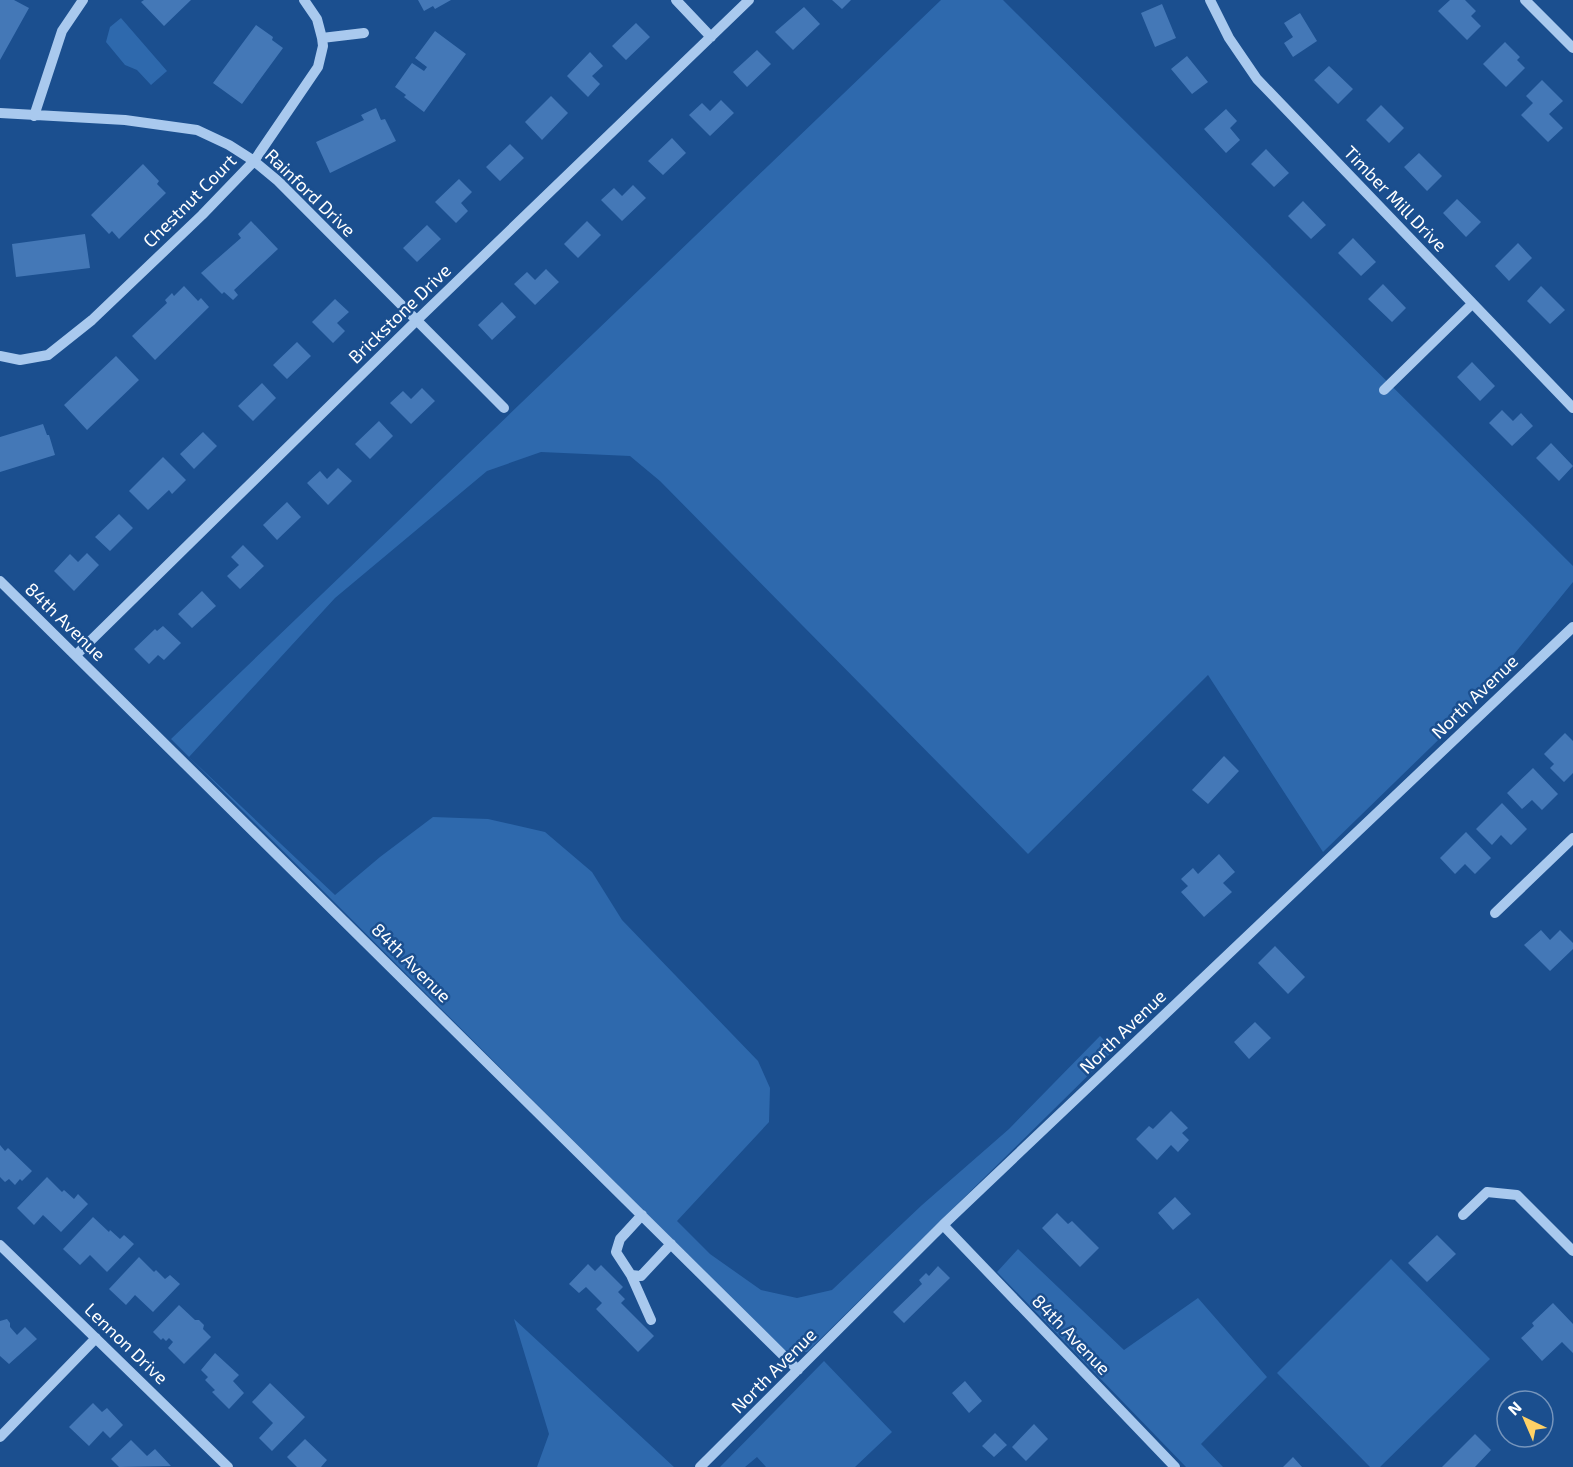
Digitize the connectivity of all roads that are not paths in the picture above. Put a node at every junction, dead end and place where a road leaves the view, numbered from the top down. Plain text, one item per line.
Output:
1 (83, 0) edge
2 (304, 0) edge
3 (676, 0) edge
4 (749, 0) edge
5 (1210, 0) edge
6 (1525, 0) edge
7 (364, 33) dead end
8 (711, 37) junction
9 (322, 38) junction
10 (1573, 48) edge
11 (0, 113) edge
12 (34, 116) junction
13 (254, 160) junction
14 (1472, 304) junction
15 (416, 321) junction
16 (0, 356) edge
17 (1384, 390) dead end
18 (504, 408) dead end
19 (1573, 408) edge
20 (0, 581) edge
21 (1573, 627) edge
22 (76, 655) junction
23 (1573, 838) edge
24 (1495, 913) dead end
25 (642, 1215) junction
26 (1463, 1215) dead end
27 (943, 1226) junction
28 (670, 1244) junction
29 (0, 1245) edge
30 (1573, 1251) edge
31 (631, 1275) junction
32 (651, 1320) dead end
33 (96, 1338) junction
34 (798, 1370) junction
35 (0, 1437) edge
36 (228, 1467) edge
37 (700, 1467) edge
38 (1175, 1467) edge

1 - 12 street
2 - 9 street, Chestnut Court
3 - 8 street
4 - 8 street, Brickstone Drive
5 - 14 street, Timber Mill Drive
6 - 10 street
7 - 9 street
8 - 15 street, Brickstone Drive
9 - 13 street, Chestnut Court
11 - 12 street, Rainford Drive
12 - 13 street, Rainford Drive
13 - 15 street, Rainford Drive
13 - 16 street, Chestnut Court
14 - 17 street
14 - 19 street, Timber Mill Drive
15 - 18 street, Rainford Drive
15 - 22 street, Brickstone Drive
20 - 22 street, 84th Avenue
21 - 27 street, North Avenue
22 - 25 street, 84th Avenue
23 - 24 street
25 - 28 street, 84th Avenue
25 - 31 street
26 - 30 street
27 - 34 street, North Avenue
27 - 38 street, 84th Avenue
28 - 31 street
28 - 34 street, 84th Avenue
29 - 33 street, Lennon Drive
31 - 32 street
33 - 35 street
33 - 36 street, Lennon Drive
34 - 37 street, North Avenue

